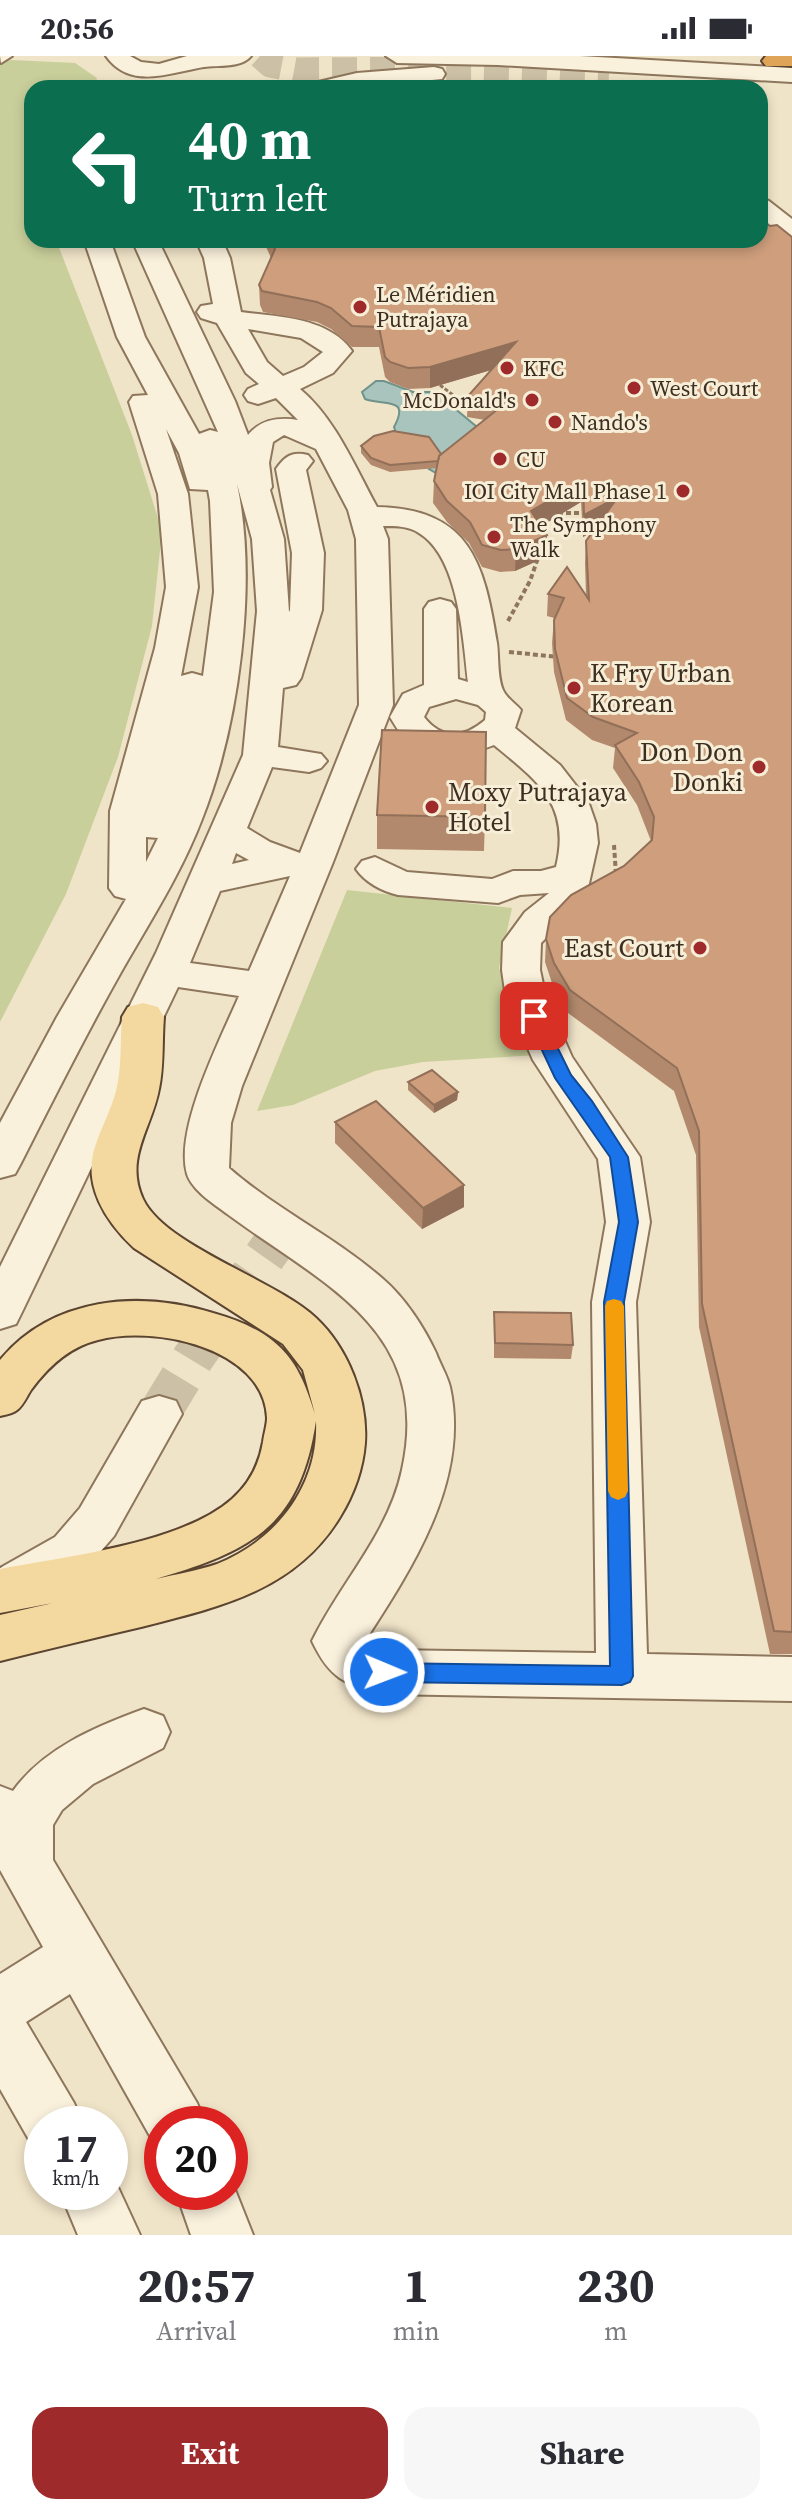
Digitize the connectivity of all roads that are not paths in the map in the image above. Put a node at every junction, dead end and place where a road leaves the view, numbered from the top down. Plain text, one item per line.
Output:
1 (240, 56) edge
2 (668, 56) edge
3 (724, 61) edge
4 (598, 64) edge
5 (121, 65) edge
6 (394, 66) edge
7 (786, 70) edge
8 (179, 74) edge
9 (337, 80) edge
10 (508, 80) edge
11 (637, 80) edge
12 (768, 83) edge
13 (768, 212) edge
14 (792, 232) edge
15 (105, 248) edge
16 (107, 248) edge
17 (211, 248) edge
18 (151, 252) edge
19 (222, 282) junction
20 (178, 290) junction
21 (229, 320) junction
22 (282, 386) junction
23 (328, 444) junction
24 (254, 456) junction
25 (298, 461) dead end
26 (257, 497) junction
27 (365, 516) junction
28 (448, 609) dead end
29 (462, 691) junction
30 (392, 707) junction
31 (498, 731) junction
32 (260, 755) junction
33 (309, 761) dead end
34 (229, 833) junction
35 (315, 862) junction
36 (575, 874) junction
37 (206, 883) junction
38 (166, 972) junction
39 (261, 986) junction
40 (88, 996) junction
41 (143, 1017) junction
42 (0, 1163) edge
43 (0, 1312) edge
44 (0, 1397) edge
45 (159, 1414) tunnel mouth
46 (4, 1590) edge
47 (0, 1638) edge
48 (622, 1676) junction
49 (792, 1679) edge
50 (144, 1732) dead end
51 (0, 1811) edge
52 (26, 1863) junction
53 (80, 1956) junction
54 (0, 2006) edge
55 (0, 2033) edge
56 (43, 2106) edge
57 (166, 2106) edge
58 (98, 2210) edge
59 (213, 2210) edge
60 (109, 2235) edge
61 (222, 2235) edge

1 - 8 street
2 - 3 street
3 - 4 street
3 - 7 street
3 - 7 street
4 - 6 street
4 - 11 street
5 - 8 street
6 - 9 street
6 - 10 street
7 - 12 street
13 - 14 street
15 - 40 street
16 - 40 street
17 - 19 street
18 - 20 street
18 - 26 street
19 - 20 street
19 - 21 street
20 - 21 street
21 - 22 street
21 - 22 street
22 - 23 street
22 - 24 street
23 - 24 street
23 - 27 street
24 - 26 street
25 - 32 street
26 - 32 street
27 - 29 street
27 - 30 street
28 - 29 street
29 - 30 street
29 - 31 street
30 - 31 street
30 - 35 street
31 - 36 street
32 - 33 street
32 - 34 street
34 - 37 street
34 - 37 street
35 - 36 street
35 - 39 street
36 - 48 street
37 - 38 street
38 - 39 street
38 - 41 street
39 - 48 street
40 - 42 street
41 - 43 street
41 - 47 main road
44 - 46 main road
45 - 46 street
48 - 49 street
50 - 52 street
51 - 52 street
52 - 53 street
53 - 54 street
53 - 57 street
55 - 56 street
58 - 60 street
59 - 61 street

